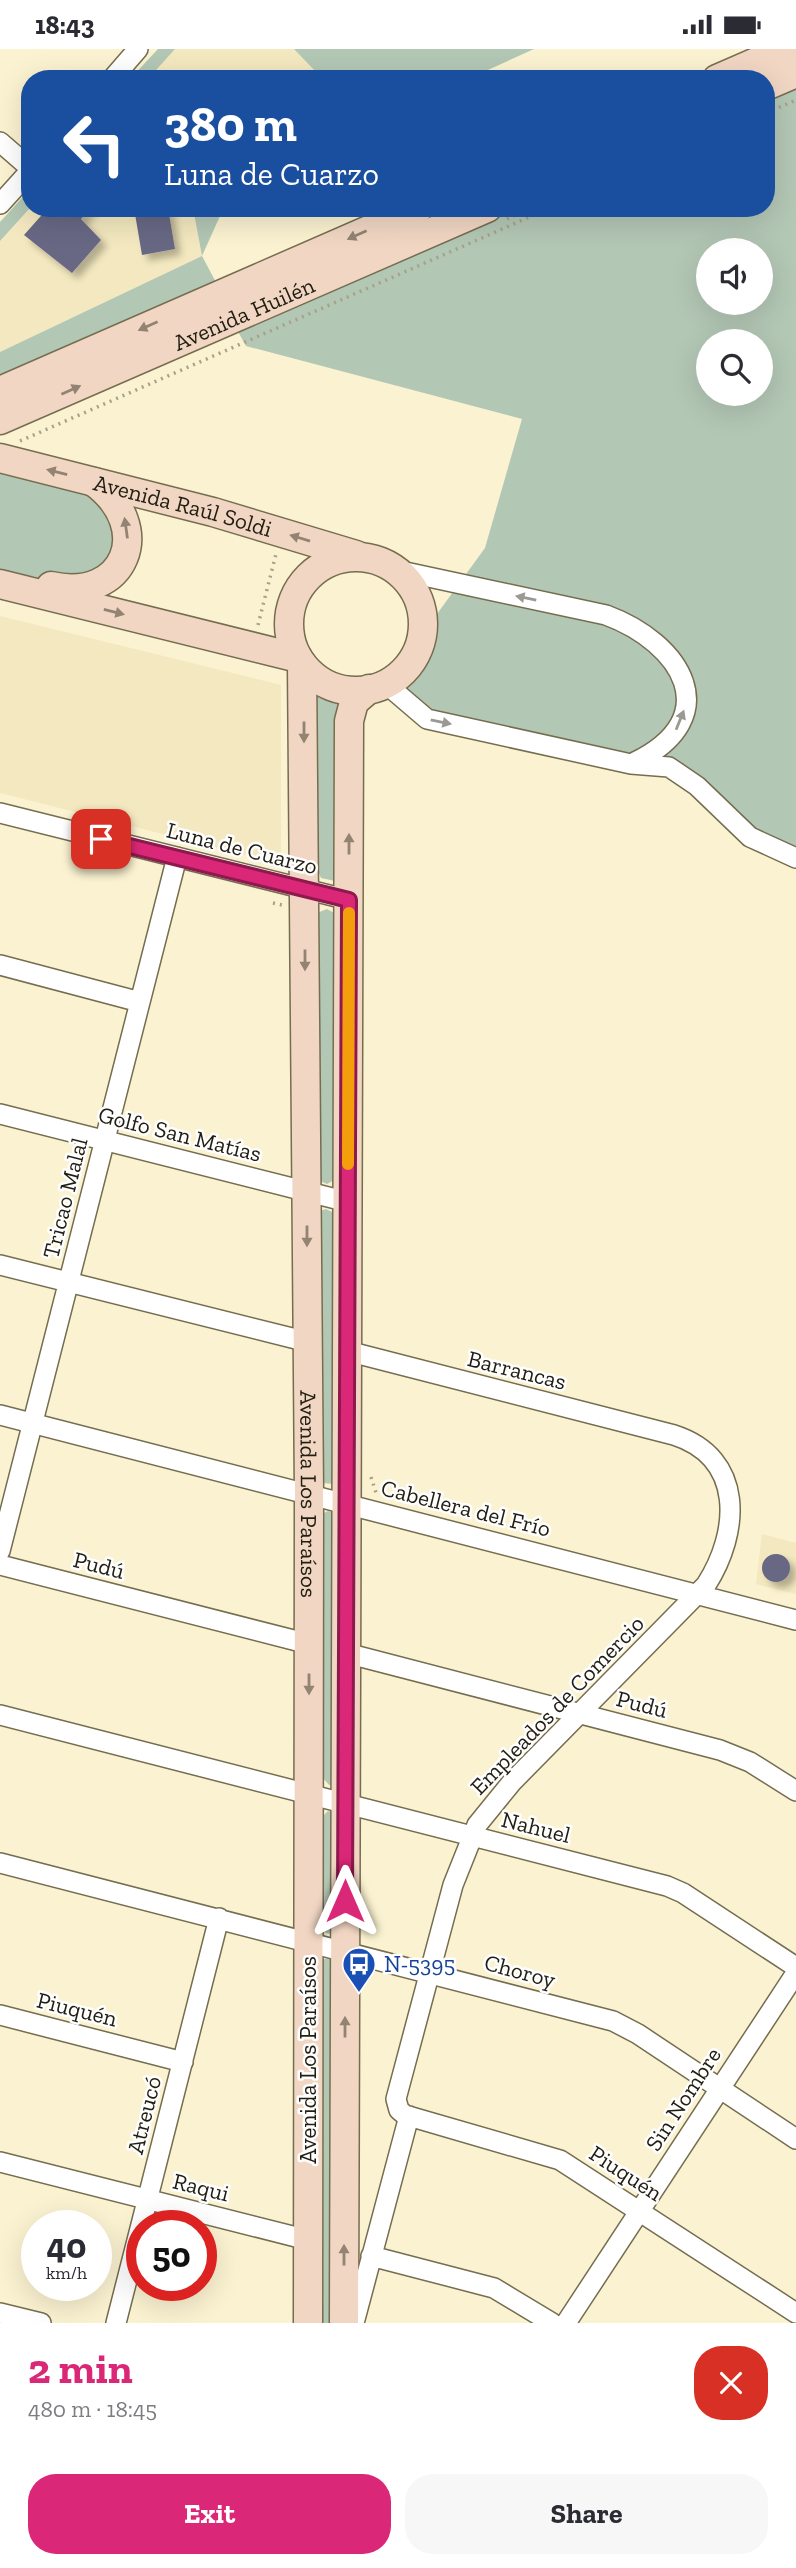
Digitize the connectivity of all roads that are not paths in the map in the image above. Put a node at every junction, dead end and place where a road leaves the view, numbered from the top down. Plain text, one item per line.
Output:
1 (138, 49) edge
2 (786, 49) edge
3 (120, 70) edge
4 (738, 70) edge
5 (796, 73) edge
6 (775, 82) edge
7 (0, 142) edge
8 (21, 161) edge
9 (21, 180) edge
10 (0, 204) edge
11 (402, 217) edge
12 (468, 217) edge
13 (6, 433) edge
14 (93, 481) junction
15 (366, 558) junction
16 (396, 570) junction
17 (0, 583) edge
18 (300, 661) junction
19 (377, 686) junction
20 (631, 764) junction
21 (0, 814) edge
22 (177, 857) junction
23 (796, 858) edge
24 (305, 889) junction
25 (349, 900) junction
26 (0, 965) edge
27 (140, 1002) junction
28 (0, 1114) edge
29 (105, 1140) junction
30 (307, 1191) junction
31 (348, 1202) junction
32 (0, 1265) edge
33 (68, 1283) junction
34 (308, 1342) junction
35 (347, 1352) junction
36 (0, 1415) edge
37 (33, 1424) junction
38 (674, 1435) joint
39 (309, 1493) junction
40 (347, 1503) junction
41 (0, 1551) edge
42 (0, 1565) edge
43 (699, 1594) junction
44 (796, 1620) edge
45 (309, 1644) junction
46 (346, 1653) junction
47 (580, 1714) junction
48 (0, 1715) edge
49 (796, 1791) edge
50 (309, 1792) junction
51 (346, 1802) junction
52 (471, 1836) junction
53 (0, 1863) edge
54 (219, 1918) junction
55 (308, 1942) junction
56 (345, 1951) junction
57 (796, 1967) edge
58 (430, 1973) junction
59 (796, 1973) edge
60 (0, 2015) edge
61 (183, 2062) junction
62 (720, 2089) junction
63 (409, 2116) junction
64 (796, 2139) edge
65 (0, 2162) edge
66 (148, 2199) junction
67 (639, 2211) junction
68 (308, 2239) junction
69 (371, 2256) junction
70 (0, 2313) edge
71 (796, 2313) edge
72 (41, 2323) edge
73 (116, 2323) edge
74 (308, 2323) edge
75 (344, 2323) edge
76 (354, 2323) edge
77 (552, 2323) edge
78 (566, 2323) edge

1 - 3 street
2 - 4 main road
5 - 6 main road
7 - 8 street
9 - 10 street
11 -> 13 main road, Avenida Huilén
13 -> 12 main road, Avenida Huilén
14 -> 13 main road, Avenida Raúl Soldi
15 -> 14 main road, Avenida Raúl Soldi
17 -> 14 main road
15 - 16 main road, Avenida Los Paraísos
15 - 18 main road, Avenida Los Paraísos
16 - 19 main road, Avenida Los Paraísos
20 -> 16 street
17 -> 18 main road
18 - 19 main road
18 -> 24 main road, Avenida Los Paraísos
19 -> 20 street
25 -> 19 main road, Avenida Los Paraísos
20 - 23 street
21 - 22 street, Luna de Cuarzo
22 - 24 street, Luna de Cuarzo
22 - 27 street, Tricao Malal
24 - 25 street, Luna de Cuarzo
24 -> 30 main road, Avenida Los Paraísos
25 - 31 main road, Avenida Los Paraísos
26 - 27 street
27 - 29 street, Tricao Malal
28 - 29 street, Golfo San Matías
29 - 30 street, Golfo San Matías
29 - 33 street, Tricao Malal
30 - 31 street, Golfo San Matías
30 -> 34 main road, Avenida Los Paraísos
31 - 35 main road, Avenida Los Paraísos
32 - 33 street
33 - 34 street
33 - 37 street, Tricao Malal
34 - 39 main road, Avenida Los Paraísos
35 - 38 street, Barrancas
35 - 40 main road, Avenida Los Paraísos
36 - 37 street, Cabellera del Frío
37 - 39 street, Cabellera del Frío
37 - 41 street, Tricao Malal
38 - 43 street, Empleados de Comercio
39 - 40 street, Cabellera del Frío
39 - 45 main road, Avenida Los Paraísos
40 - 43 street, Cabellera del Frío
40 - 46 main road, Avenida Los Paraísos
42 - 45 street, Pudú
43 - 44 street, Cabellera del Frío
43 - 47 street, Empleados de Comercio
45 -> 50 main road, Avenida Los Paraísos
46 - 47 street, Pudú
46 - 51 main road, Avenida Los Paraísos
47 - 49 street, Pudú
47 - 52 street, Empleados de Comercio
48 - 50 street, Nahuel
50 - 51 street, Nahuel
50 - 55 main road, Avenida Los Paraísos
51 - 52 street, Nahuel
51 - 56 main road, Avenida Los Paraísos
52 - 57 street, Nahuel
52 - 58 street, Empleados de Comercio
53 - 54 street, Choroy
54 - 55 street, Choroy
54 - 61 street, Atreucó
55 - 56 street, Choroy
55 - 68 main road, Avenida Los Paraísos
56 - 58 street, Choroy
75 -> 56 main road, Avenida Los Paraísos
58 - 62 street, Choroy
58 - 63 street, Empleados de Comercio
59 - 62 street, Sin Nombre
60 - 61 street, Piuquén
61 - 66 street, Atreucó
62 - 64 street, Choroy
62 - 67 street, Sin Nombre
63 - 67 street, Piuquén
63 - 69 street
65 - 66 street, Raqui
66 - 68 street, Raqui
66 - 73 street, Atreucó
67 - 71 street, Piuquén
67 - 78 street, Sin Nombre
68 - 74 main road, Avenida Los Paraísos
69 - 76 street
69 - 77 street
70 - 72 street

